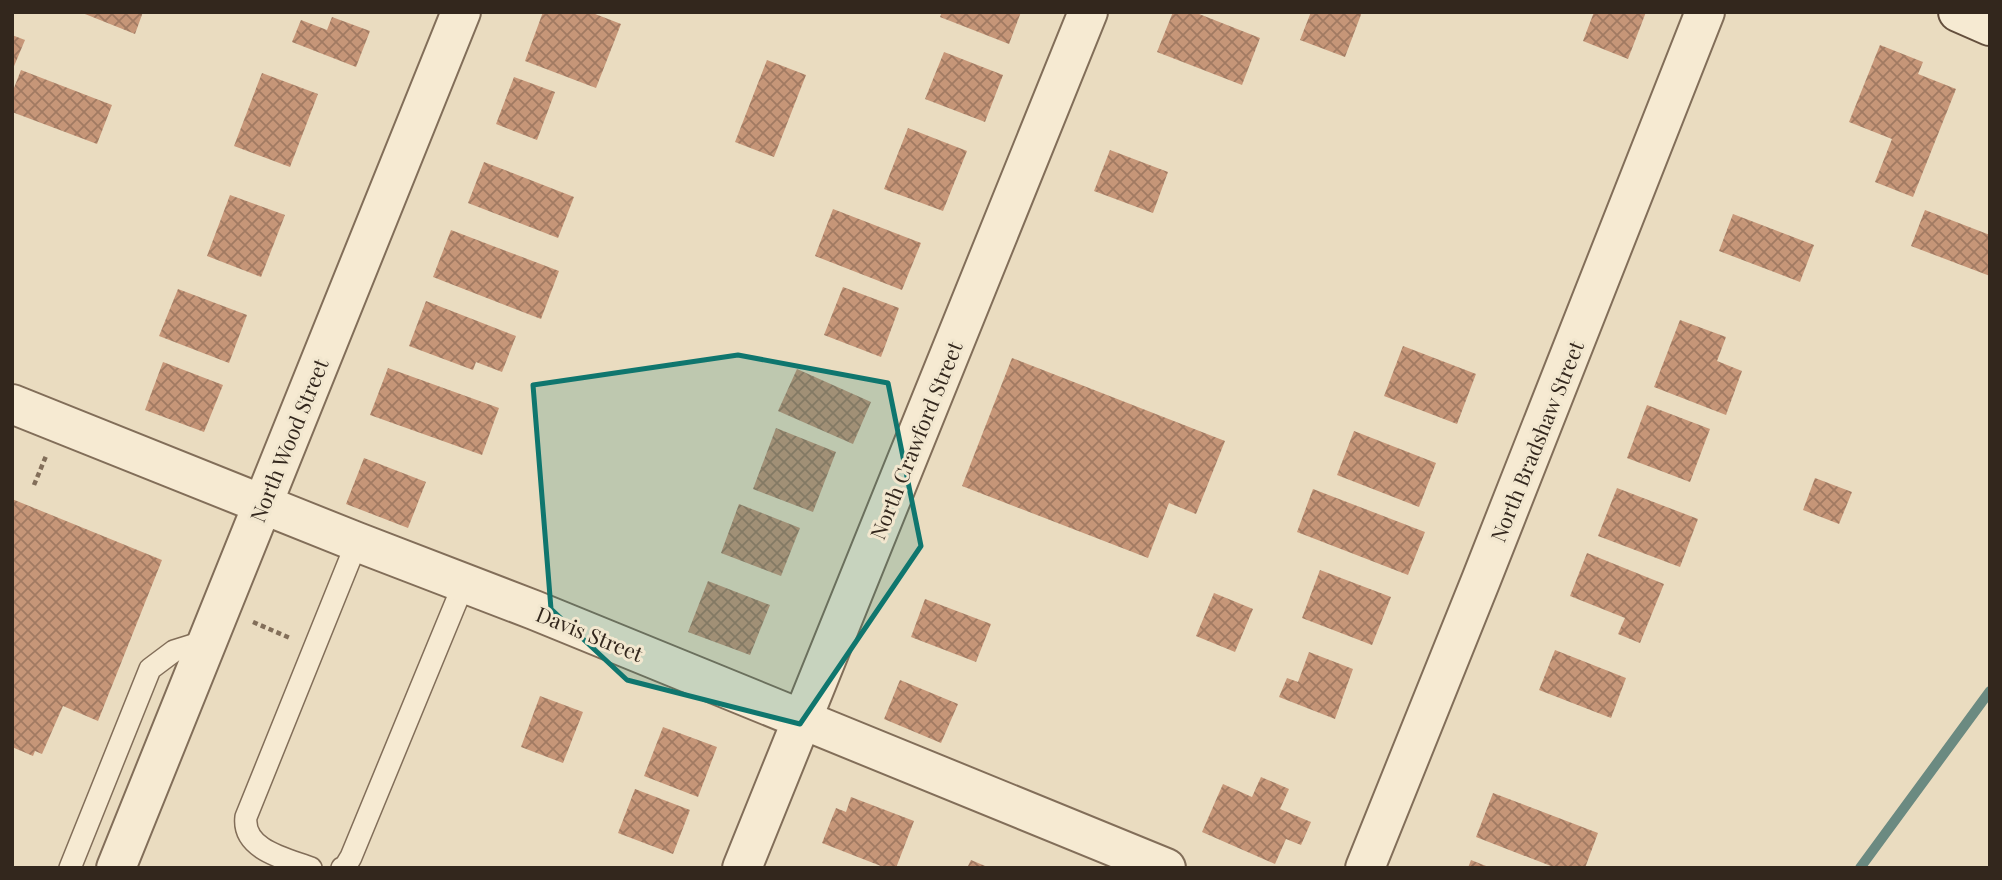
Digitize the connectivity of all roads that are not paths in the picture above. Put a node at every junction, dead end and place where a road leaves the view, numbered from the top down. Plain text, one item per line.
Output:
1 (461, 12) edge
2 (1088, 12) edge
3 (1705, 12) edge
4 (1958, 12) edge
5 (1990, 26) edge
6 (12, 404) edge
7 (262, 503) junction
8 (357, 542) junction
9 (464, 583) junction
10 (206, 641) junction
11 (802, 720) junction
12 (70, 868) edge
13 (116, 868) edge
14 (311, 868) edge
15 (342, 868) edge
16 (742, 868) edge
17 (1166, 868) edge
18 (1365, 868) edge

1 - 7 street, North Wood Street
2 - 11 street, North Crawford Street
3 - 18 street, North Bradshaw Street
4 - 5 street
6 - 7 street, Davis Street
7 - 8 street, Davis Street
7 - 10 street, North Wood Street
8 - 9 street, Davis Street
8 - 14 lane
9 - 11 street, Davis Street
9 - 15 lane
10 - 12 lane
10 - 13 street, North Wood Street
11 - 16 street, North Crawford Street
11 - 17 street, Davis Street

